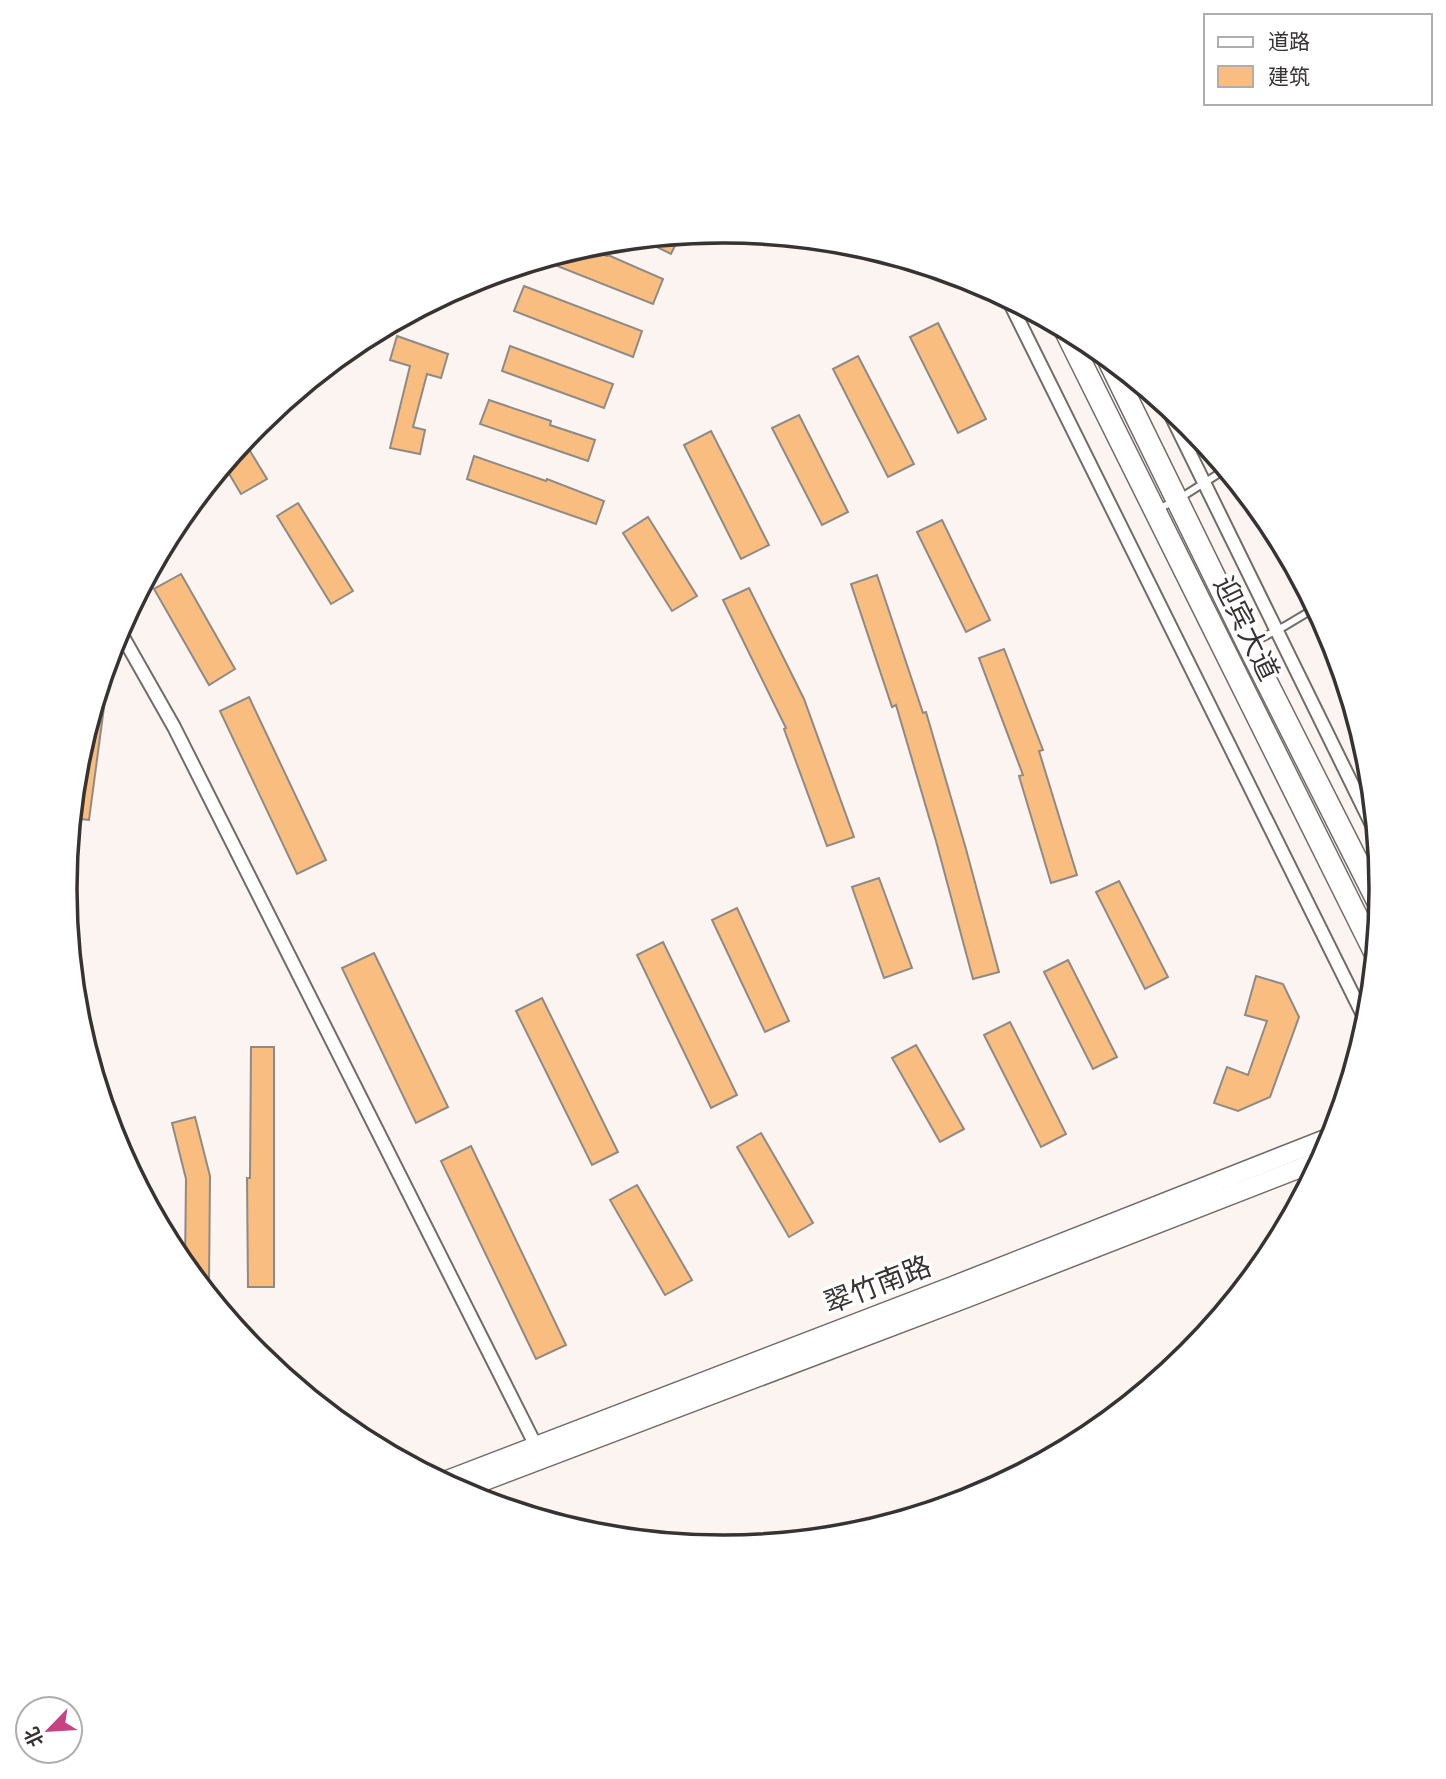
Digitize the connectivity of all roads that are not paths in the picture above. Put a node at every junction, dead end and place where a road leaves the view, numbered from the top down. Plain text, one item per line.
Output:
1 (1015, 313) edge
2 (1073, 347) edge
3 (1117, 378) edge
4 (1179, 432) edge
5 (1218, 474) edge
6 (1204, 483) junction
7 (1177, 500) junction
8 (1154, 511) junction
9 (1306, 612) edge
10 (1275, 631) junction
11 (126, 642) edge
12 (1248, 645) junction
13 (1227, 657) junction
14 (1363, 808) edge
15 (1369, 884) edge
16 (1367, 938) edge
17 (1358, 1006) edge
18 (1318, 1142) edge
19 (1306, 1166) edge
20 (536, 1446) junction
21 (455, 1477) edge
22 (474, 1485) edge

1 - 17 street
2 - 8 main road, 迎宾大道
3 - 7 main road, 迎宾大道
4 - 6 street
5 - 6 lane
6 - 7 lane
6 - 10 street
7 - 8 lane
7 - 12 main road, 迎宾大道
8 - 13 main road, 迎宾大道
9 - 10 lane
10 - 12 lane
10 - 14 street
11 - 20 street
12 - 13 lane
12 - 15 main road, 迎宾大道
13 - 16 main road, 迎宾大道
18 - 20 main road, 翠竹南路
19 - 22 main road, 翠竹南路
20 - 21 main road, 翠竹南路

